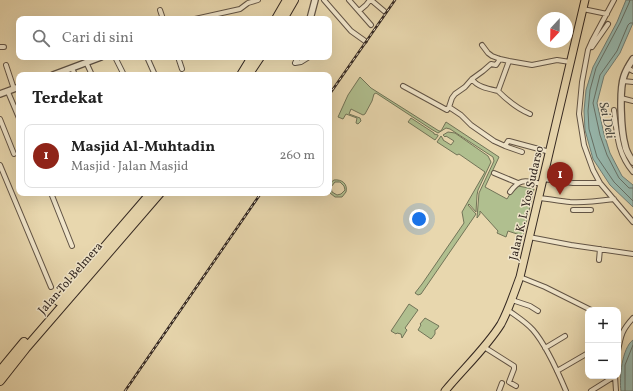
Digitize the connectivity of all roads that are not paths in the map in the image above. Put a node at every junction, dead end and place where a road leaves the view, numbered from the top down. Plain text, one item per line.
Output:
1 (258, 0) edge
2 (287, 0) edge
3 (294, 0) edge
4 (315, 0) edge
5 (324, 0) edge
6 (349, 0) edge
7 (371, 0) edge
8 (585, 0) edge
9 (614, 0) edge
10 (583, 9) junction
11 (160, 10) dead end
12 (359, 11) junction
13 (384, 11) dead end
14 (607, 14) junction
15 (162, 16) edge
16 (208, 16) edge
17 (278, 16) edge
18 (286, 16) edge
19 (311, 16) edge
20 (608, 24) dead end
21 (371, 25) dead end
22 (365, 41) dead end
23 (482, 45) dead end
24 (587, 55) junction
25 (500, 59) junction
26 (633, 59) edge
27 (92, 60) edge
28 (116, 60) edge
29 (148, 60) edge
30 (179, 60) edge
31 (250, 60) edge
32 (258, 60) edge
33 (296, 60) edge
34 (304, 60) edge
35 (509, 61) junction
36 (86, 62) junction
37 (570, 62) junction
38 (6, 65) dead end
39 (72, 68) junction
40 (627, 68) junction
41 (182, 69) dead end
42 (633, 71) edge
43 (61, 72) edge
44 (74, 72) edge
45 (91, 72) edge
46 (122, 72) edge
47 (154, 72) edge
48 (243, 72) edge
49 (250, 72) edge
50 (472, 79) junction
51 (622, 81) junction
52 (633, 82) edge
53 (403, 86) dead end
54 (16, 88) edge
55 (498, 91) junction
56 (8, 92) junction
57 (0, 94) edge
58 (621, 98) junction
59 (633, 101) edge
60 (449, 107) junction
61 (614, 110) dead end
62 (16, 111) edge
63 (530, 114) dead end
64 (0, 119) edge
65 (505, 146) junction
66 (522, 152) dead end
67 (550, 152) junction
68 (14, 154) dead end
69 (633, 162) edge
70 (0, 165) edge
71 (633, 172) edge
72 (494, 174) dead end
73 (543, 182) junction
74 (518, 183) junction
75 (600, 183) junction
76 (510, 192) dead end
77 (52, 196) edge
78 (148, 196) edge
79 (157, 196) edge
80 (539, 198) junction
81 (614, 199) junction
82 (580, 202) junction
83 (573, 210) dead end
84 (591, 210) dead end
85 (581, 211) junction
86 (633, 222) edge
87 (529, 237) junction
88 (72, 246) dead end
89 (600, 249) junction
90 (633, 254) edge
91 (599, 260) dead end
92 (520, 277) junction
93 (51, 287) dead end
94 (512, 300) junction
95 (585, 307) edge
96 (508, 310) junction
97 (538, 311) dead end
98 (633, 318) edge
99 (623, 330) joint
100 (621, 334) edge
101 (565, 336) dead end
102 (484, 346) junction
103 (545, 348) junction
104 (585, 355) edge
105 (0, 371) edge
106 (557, 371) junction
107 (610, 379) edge
108 (615, 379) edge
109 (0, 380) edge
110 (502, 383) dead end
111 (516, 386) dead end
112 (445, 391) edge
113 (499, 391) edge
114 (566, 391) edge
115 (591, 391) edge
116 (616, 391) edge

1 - 16 street
2 - 17 highway
3 - 18 highway
4 - 19 street
5 - 22 street
6 - 12 street
7 - 12 street
7 - 13 street
8 - 10 highway, Jalan K. L. Yos Sudarso
9 - 14 street
10 - 14 street
10 - 37 highway, Jalan K. L. Yos Sudarso
11 - 15 street
12 - 21 street
14 - 24 street
20 - 24 street
23 - 25 street
24 - 75 street
25 - 35 street
25 - 50 street
26 - 40 street
27 - 36 street
28 - 46 street
29 - 47 street
30 - 41 street
31 - 48 highway
32 - 49 highway
33 - 34 street
35 - 37 street
35 - 55 street
36 - 39 street
36 - 45 street
37 - 67 highway, Jalan K. L. Yos Sudarso
38 - 54 street
39 - 43 street
39 - 44 street
40 - 42 street
40 - 51 street
50 - 55 street
50 - 60 street
51 - 52 street
51 - 58 street
53 - 60 street
54 - 56 street
55 - 63 street
56 - 57 street
56 - 62 street
58 - 59 street
58 - 69 street
60 - 65 street
61 - 71 street
64 - 68 street
65 - 66 street
65 - 67 street
67 - 73 highway, Jalan K. L. Yos Sudarso
70 - 93 street
72 - 74 street
73 - 74 street
73 - 75 street
73 - 80 highway, Jalan K. L. Yos Sudarso
74 - 76 street
75 - 81 street
77 - 88 street
78 - 105 highway, Jalan Tol Belmera
79 - 109 highway, Jalan Tol Belmera
80 - 82 street
80 - 87 highway, Jalan K. L. Yos Sudarso
81 - 82 street
81 - 86 street
82 - 85 street
83 - 85 street
84 - 85 street
87 - 89 street
87 - 92 highway, Jalan K. L. Yos Sudarso
89 - 90 street
89 - 91 street
92 - 94 highway, Jalan K. L. Yos Sudarso
92 - 95 street
94 - 96 highway, Jalan K. L. Yos Sudarso
94 - 97 street
96 - 102 highway, Jalan K. L. Yos Sudarso
96 - 103 street
98 - 99 street
99 - 100 street
101 - 103 street
102 - 111 street
102 - 112 highway, Jalan K. L. Yos Sudarso
103 - 106 street
104 - 106 street
106 - 114 street
107 - 115 street
108 - 116 street
110 - 113 street

